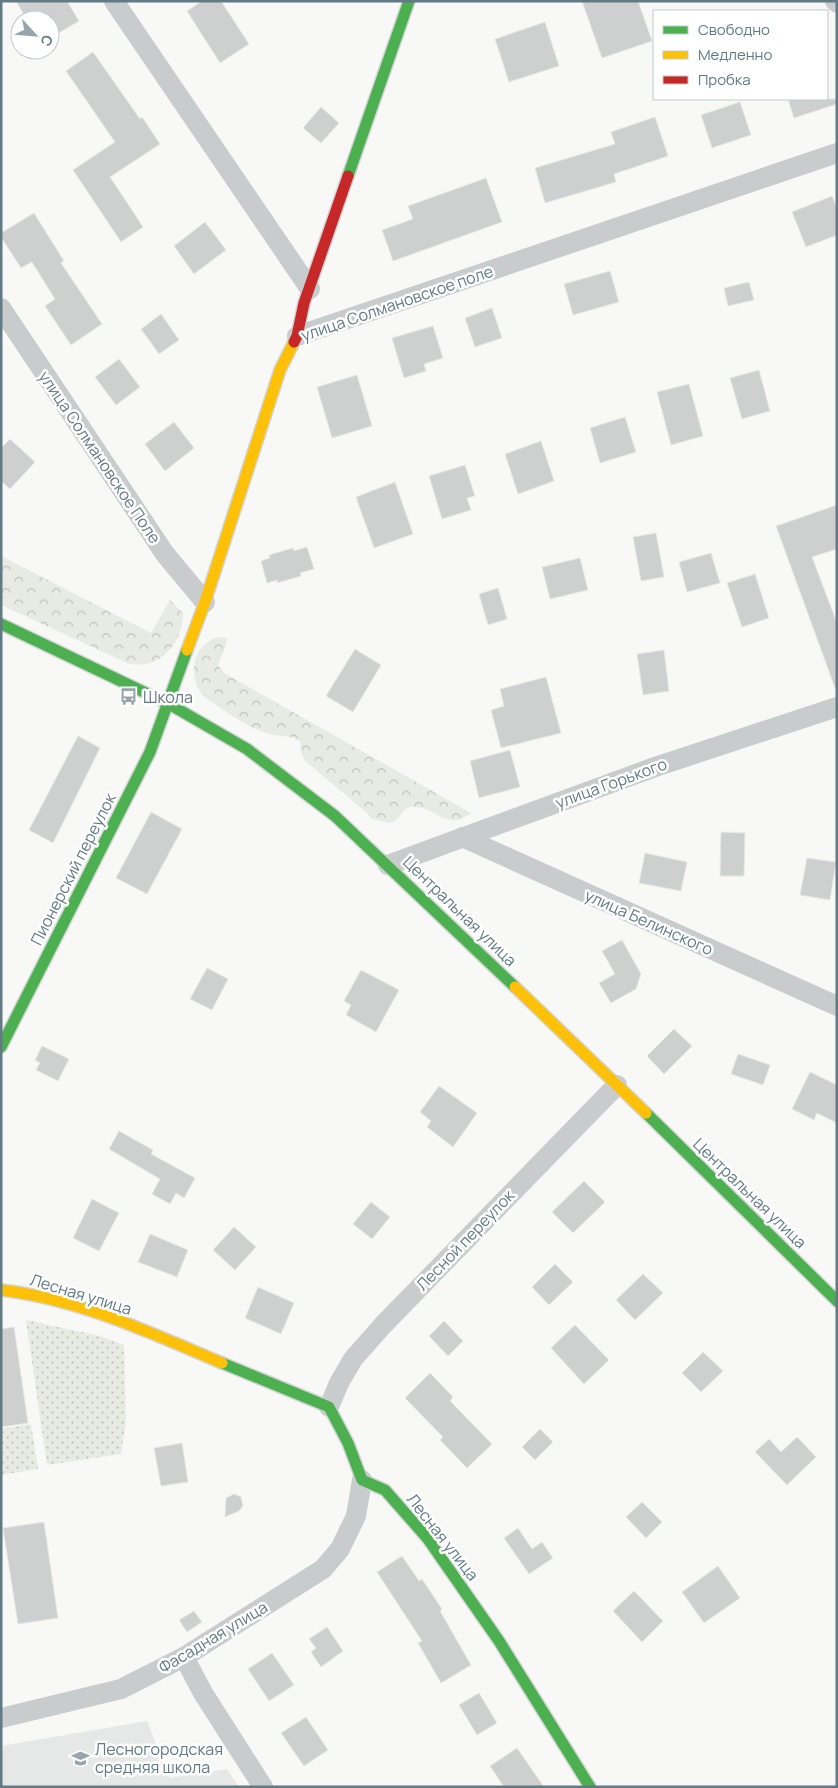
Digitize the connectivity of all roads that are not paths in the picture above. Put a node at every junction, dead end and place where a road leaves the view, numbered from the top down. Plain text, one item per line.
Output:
1 (114, 1) edge
2 (409, 1) edge
3 (837, 153) edge
4 (310, 289) junction
5 (1, 308) edge
6 (297, 336) junction
7 (205, 602) junction
8 (1, 624) edge
9 (169, 704) junction
10 (837, 707) edge
11 (462, 837) junction
12 (388, 865) junction
13 (837, 1006) edge
14 (1, 1047) edge
15 (617, 1085) junction
16 (1, 1290) edge
17 (837, 1301) edge
18 (329, 1407) junction
19 (362, 1480) junction
20 (184, 1658) junction
21 (1, 1718) edge
22 (263, 1787) edge
23 (590, 1787) edge

1 - 4 street
2 - 4 street
3 - 6 street, улица Солмановское поле
4 - 6 street
5 - 7 street, улица Солмановское Поле
6 - 7 street, улица Солмановское поле
7 - 9 street, улица Солмановское поле
8 - 9 street, Центральная улица
9 - 12 street, Центральная улица
9 - 14 street, Пионерский переулок
10 - 11 street, улица Горького
11 - 12 street, улица Горького
11 - 13 street, улица Белинского
12 - 15 street, Центральная улица
15 - 17 street, Центральная улица
15 - 18 street, Лесной переулок
16 - 18 street, Лесная улица
18 - 19 street
19 - 20 street, Фасадная улица
19 - 23 street, Лесная улица
20 - 21 street, Фасадная улица
20 - 22 street

